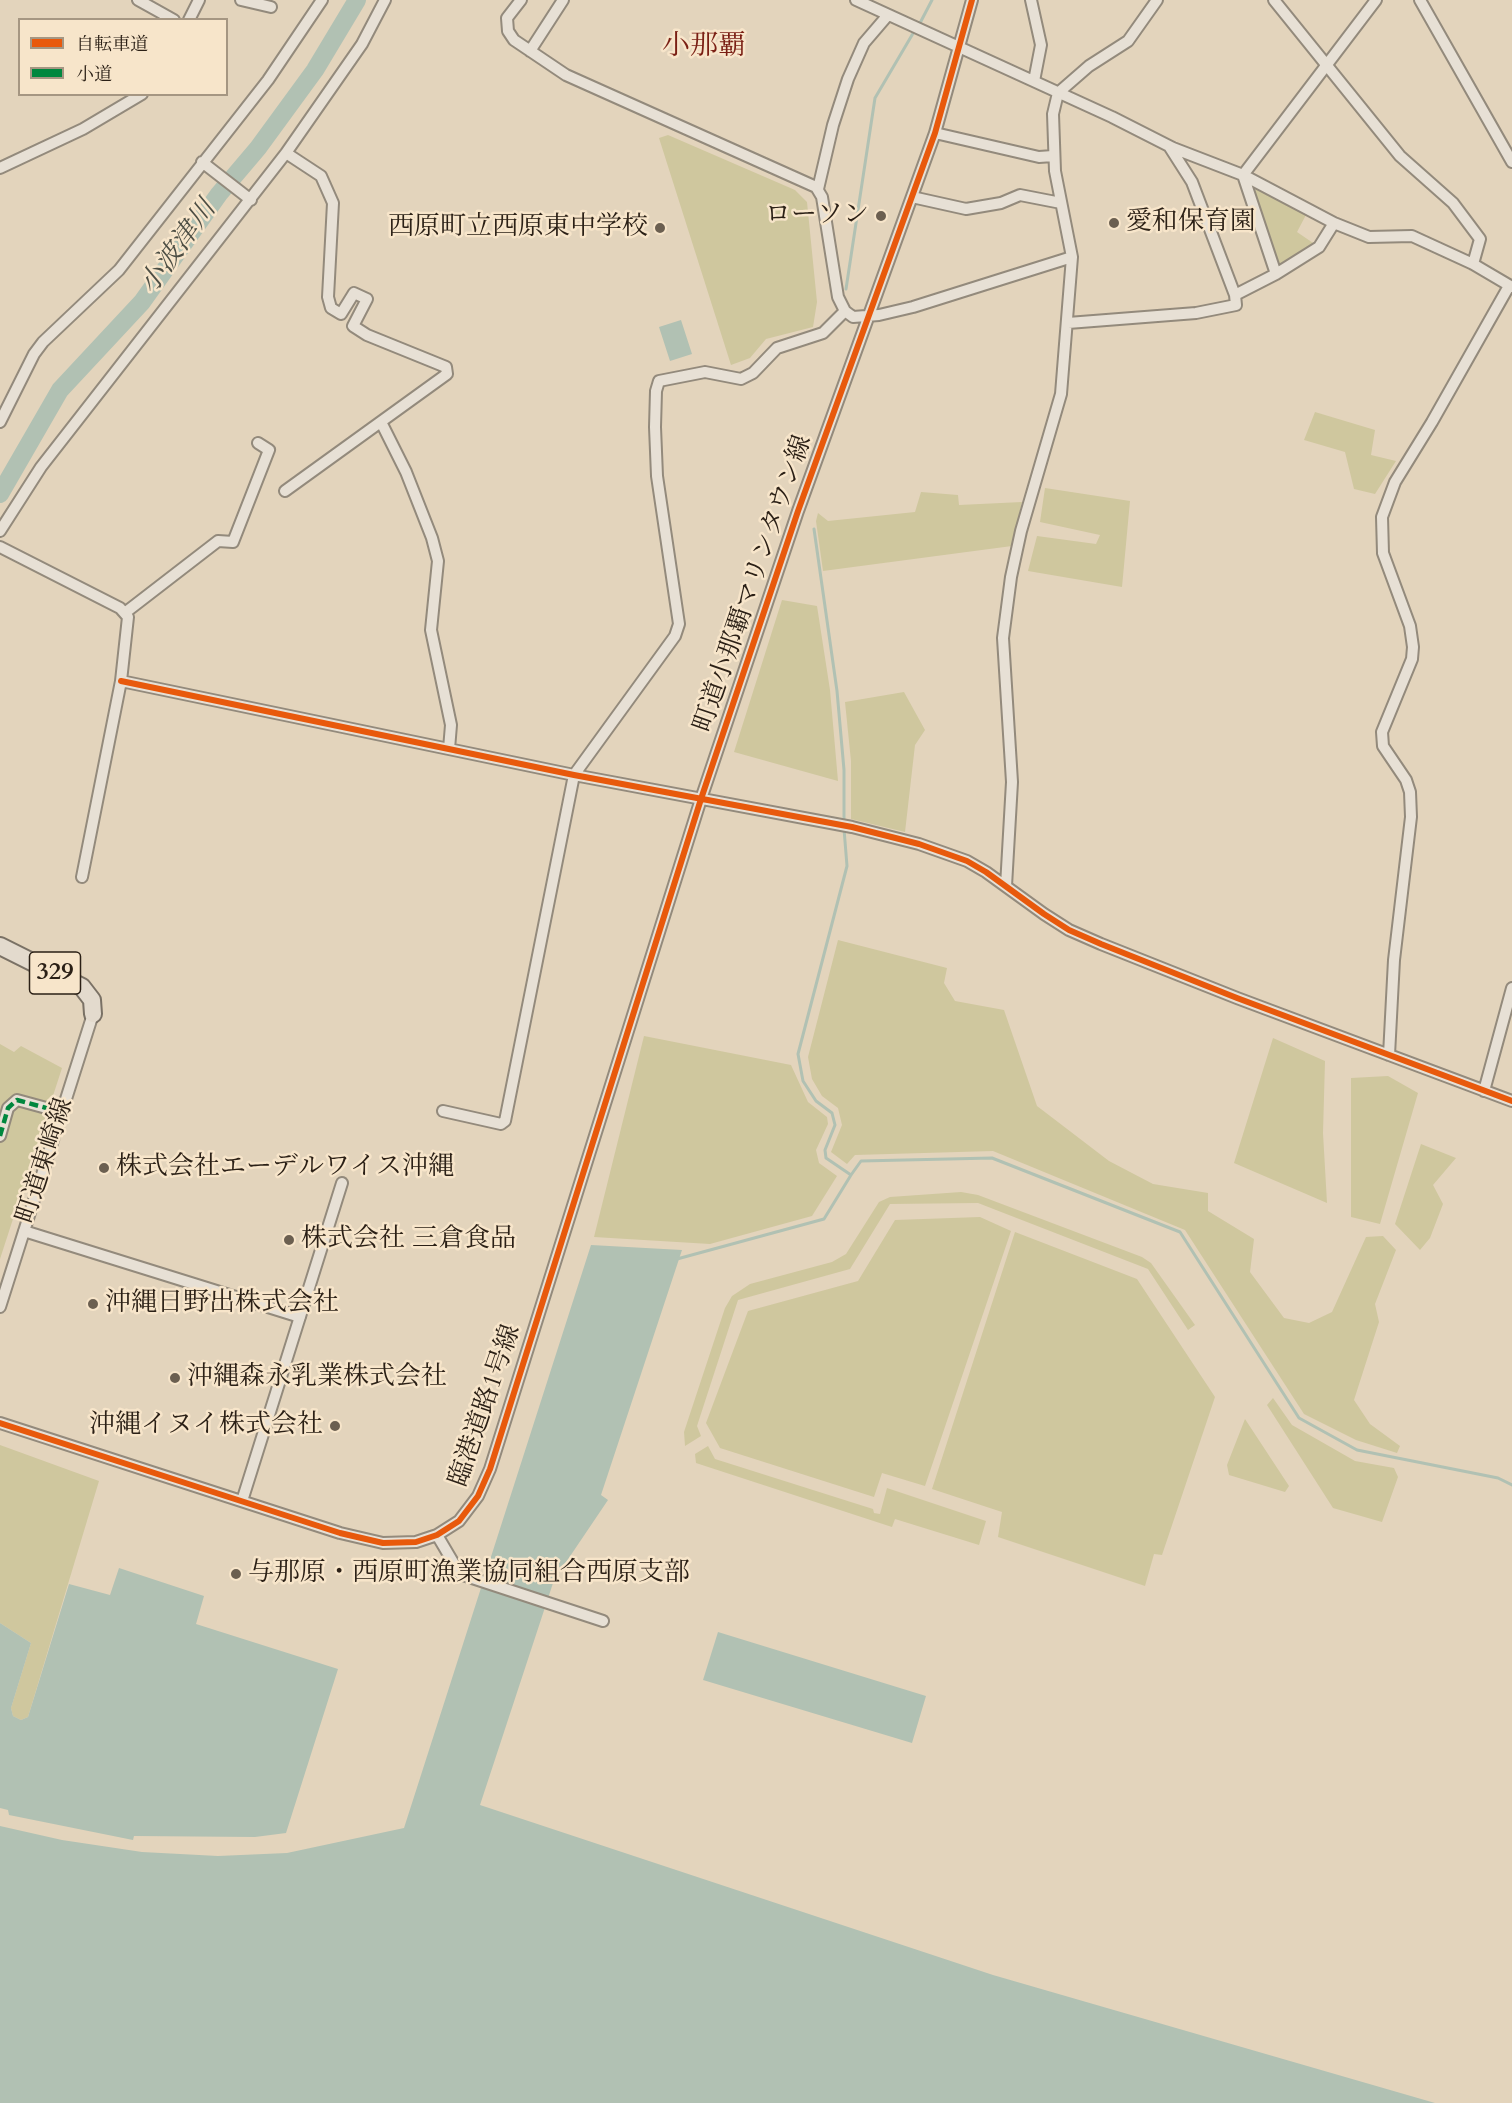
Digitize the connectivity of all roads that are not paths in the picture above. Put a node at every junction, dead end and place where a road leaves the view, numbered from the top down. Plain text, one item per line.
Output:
1 (138, 0) edge
2 (198, 0) edge
3 (241, 0) edge
4 (322, 0) edge
5 (385, 0) edge
6 (521, 0) edge
7 (563, 0) edge
8 (856, 0) edge
9 (972, 0) edge
10 (1030, 0) edge
11 (1157, 0) edge
12 (1274, 0) edge
13 (1376, 0) edge
14 (1420, 0) edge
15 (871, 3) edge
16 (271, 7) dead end
17 (888, 15) junction
18 (170, 18) edge
19 (190, 18) edge
20 (960, 48) junction
21 (530, 51) junction
22 (1327, 62) junction
23 (1035, 81) junction
24 (1058, 93) junction
25 (139, 96) edge
26 (935, 133) junction
27 (1169, 146) junction
28 (286, 153) junction
29 (1053, 156) junction
30 (1512, 162) edge
31 (204, 164) junction
32 (0, 168) edge
33 (1243, 176) junction
34 (818, 189) junction
35 (247, 197) junction
36 (912, 197) junction
37 (1061, 203) junction
38 (1334, 223) junction
39 (1072, 257) junction
40 (1473, 264) junction
41 (1276, 274) junction
42 (1511, 287) edge
43 (1235, 295) junction
44 (845, 311) junction
45 (870, 316) junction
46 (1068, 323) junction
47 (0, 422) edge
48 (381, 422) junction
49 (258, 443) dead end
50 (285, 491) dead end
51 (0, 531) edge
52 (0, 547) edge
53 (126, 612) junction
54 (121, 681) junction
55 (449, 749) junction
56 (574, 776) junction
57 (701, 799) junction
58 (82, 877) dead end
59 (1006, 886) junction
60 (0, 946) edge
61 (1512, 988) edge
62 (93, 1014) joint
63 (1389, 1054) junction
64 (1484, 1091) junction
65 (1512, 1101) edge
66 (4, 1106) edge
67 (50, 1109) dead end
68 (443, 1111) dead end
69 (602, 1114) joint
70 (0, 1136) edge
71 (342, 1183) dead end
72 (24, 1230) junction
73 (0, 1307) edge
74 (300, 1317) junction
75 (0, 1423) edge
76 (242, 1501) junction
77 (437, 1535) junction
78 (603, 1622) dead end

1 - 18 street
2 - 19 street
3 - 16 street
4 - 31 street
5 - 28 street
6 - 21 street
7 - 21 street
8 - 15 street
9 - 20 street, 町道小那覇マリンタウン線
10 - 23 street
11 - 24 street
12 - 22 street
13 - 22 street
14 - 30 street
15 - 17 street
17 - 20 street
17 - 34 street
20 - 23 street
20 - 26 street, 町道小那覇マリンタウン線
21 - 34 street
22 - 33 street
22 - 40 street
23 - 24 street
24 - 27 street
24 - 29 street
25 - 32 street
26 - 29 street
26 - 36 street, 町道小那覇マリンタウン線
27 - 33 street
27 - 43 street
28 - 35 street
28 - 48 street
29 - 37 street
31 - 35 street
31 - 47 street
33 - 38 street
33 - 41 street
34 - 44 street
35 - 51 street
36 - 37 street
36 - 45 street, 町道小那覇マリンタウン線
37 - 39 street
38 - 40 street
38 - 41 street
39 - 45 street
39 - 46 street
40 - 42 street
41 - 43 street
42 - 63 street
43 - 46 street
44 - 45 street
44 - 56 street
45 - 57 street, 町道小那覇マリンタウン線
46 - 59 street
48 - 50 street
48 - 55 street
49 - 53 street
52 - 53 street
53 - 54 street
54 - 55 street
54 - 58 street
55 - 56 street
56 - 57 street
56 - 68 street
57 - 59 street
57 - 69 street, 町道小那覇マリンタウン線
59 - 63 street
60 - 62 highway, 329
61 - 64 street
62 - 72 street, 町道東崎線
63 - 64 street
64 - 65 street
66 - 67 street
66 - 70 street
69 - 77 street, 臨港道路1号線
71 - 74 street
72 - 73 street, 町道東崎線
72 - 74 street
74 - 76 street
75 - 76 street, 臨港道路1号線
76 - 77 street, 臨港道路1号線
77 - 78 street

